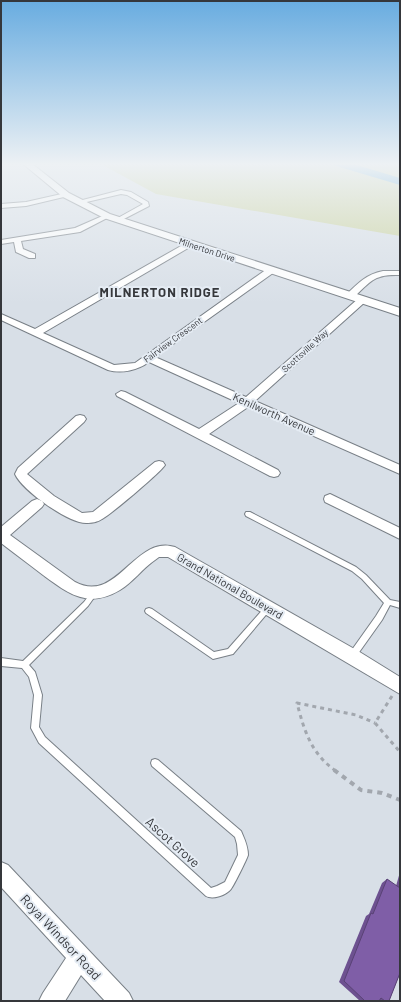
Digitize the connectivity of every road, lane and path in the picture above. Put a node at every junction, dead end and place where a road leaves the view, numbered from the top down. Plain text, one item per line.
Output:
1 (94, 210) edge
2 (138, 210) edge
3 (107, 216) junction
4 (118, 220) junction
5 (17, 240) junction
6 (1, 242) edge
7 (191, 244) junction
8 (32, 256) dead end
9 (270, 271) junction
10 (400, 273) edge
11 (350, 296) junction
12 (362, 300) junction
13 (400, 312) edge
14 (1, 317) edge
15 (35, 333) junction
16 (148, 358) junction
17 (121, 394) dead end
18 (247, 402) junction
19 (80, 419) dead end
20 (200, 434) junction
21 (159, 465) dead end
22 (400, 470) edge
23 (274, 473) dead end
24 (330, 499) dead end
25 (43, 502) junction
26 (248, 514) dead end
27 (400, 534) edge
28 (1, 536) edge
29 (95, 592) junction
30 (388, 602) junction
31 (400, 605) edge
32 (268, 608) junction
33 (149, 611) dead end
34 (352, 656) junction
35 (1, 662) edge
36 (24, 665) junction
37 (400, 686) edge
38 (375, 723) junction
39 (400, 752) edge
40 (155, 763) dead end
41 (400, 800) edge
42 (1, 872) edge
43 (80, 957) junction
44 (51, 1001) edge
45 (121, 1001) edge

1 - 3 street, Milnerton Drive
2 - 4 street
3 - 4 street, Milnerton Drive
3 - 5 street
4 - 7 street, Milnerton Drive
5 - 6 street
5 - 8 street
7 - 9 street, Milnerton Drive
7 - 15 street
9 - 11 street, Milnerton Drive
9 - 16 street, Fairview Crescent
10 - 11 street
11 - 12 street, Milnerton Drive
12 - 13 street, Milnerton Drive
12 - 18 street, Scottsville Way
14 - 15 street, Fairview Crescent
15 - 16 street, Fairview Crescent
16 - 18 street, Kenilworth Avenue
17 - 20 street
18 - 20 street, Scottsville Way
18 - 22 street, Kenilworth Avenue
19 - 25 street
20 - 23 street
21 - 25 street
24 - 27 street
25 - 28 street
26 - 30 lane
28 - 29 street, Grand National Boulevard
29 - 32 street, Grand National Boulevard
29 - 36 lane
30 - 31 lane
30 - 34 lane
32 - 33 lane
32 - 34 street, Grand National Boulevard
34 - 37 street, Grand National Boulevard
35 - 36 lane
36 - 40 lane, Ascot Grove
37 - 38 path
38 - 39 path
38 - 41 path
42 - 43 street, Royal Windsor Road
43 - 44 street
43 - 45 street, Royal Windsor Road

